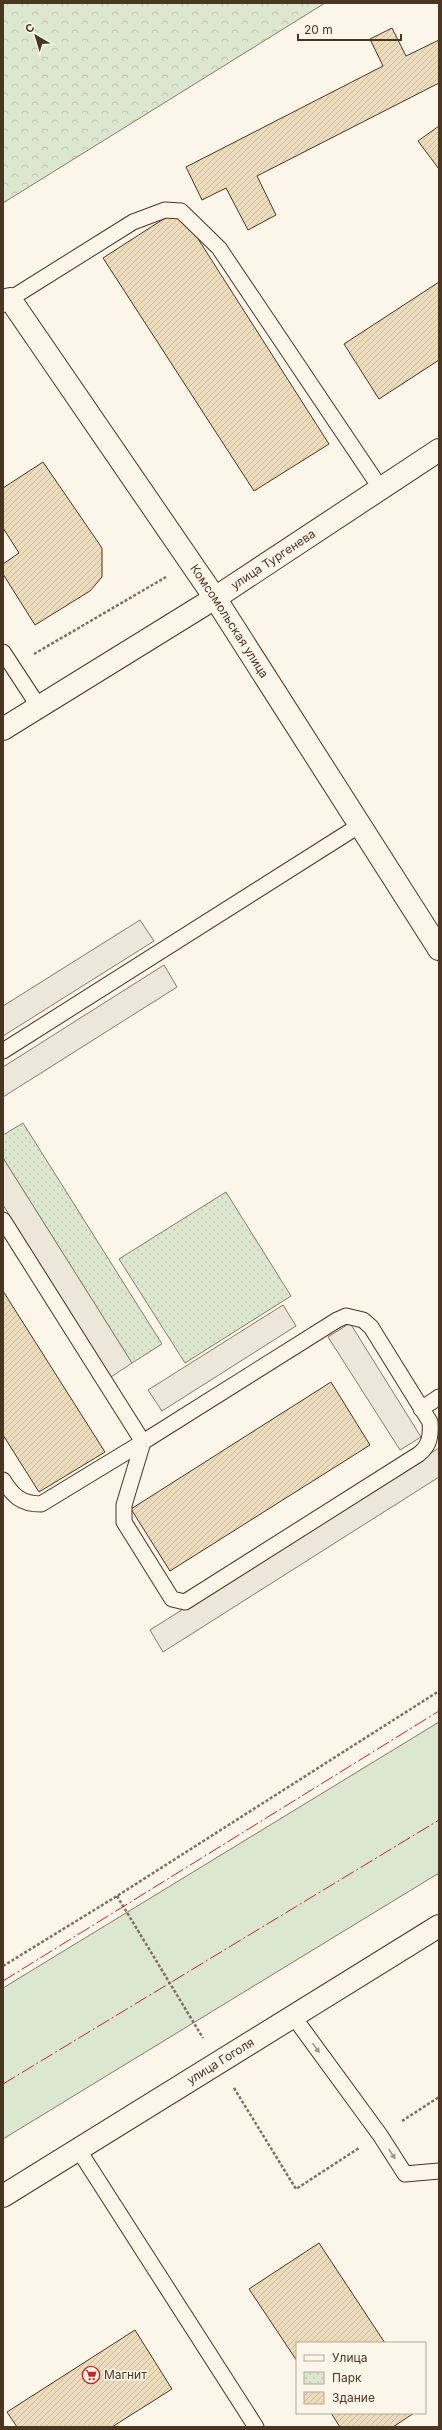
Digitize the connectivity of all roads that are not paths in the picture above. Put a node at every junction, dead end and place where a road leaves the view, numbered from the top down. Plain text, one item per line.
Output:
1 (7, 300) edge
2 (439, 450) edge
3 (381, 489) junction
4 (215, 598) junction
5 (3, 652) edge
6 (39, 707) junction
7 (3, 729) edge
8 (360, 825) junction
9 (439, 949) edge
10 (3, 1051) edge
11 (3, 1220) edge
12 (439, 1397) edge
13 (421, 1409) junction
14 (143, 1442) junction
15 (3, 1480) edge
16 (439, 1926) edge
17 (293, 2016) junction
18 (78, 2149) junction
19 (439, 2171) edge
20 (3, 2196) edge
21 (256, 2427) edge

1 - 3 lane
1 - 4 street, Комсомольская улица
2 - 3 street, улица Тургенева
3 - 4 street, улица Тургенева
4 - 6 street, улица Тургенева
4 - 8 street, Комсомольская улица
5 - 6 lane
6 - 7 street, улица Тургенева
8 - 9 street, Комсомольская улица
8 - 10 lane
11 - 14 lane
12 - 13 lane
13 - 14 lane
13 - 14 lane
14 - 15 lane
16 - 17 street, улица Гоголя
17 - 18 street, улица Гоголя
17 -> 19 lane
18 - 20 street, улица Гоголя
18 - 21 lane

